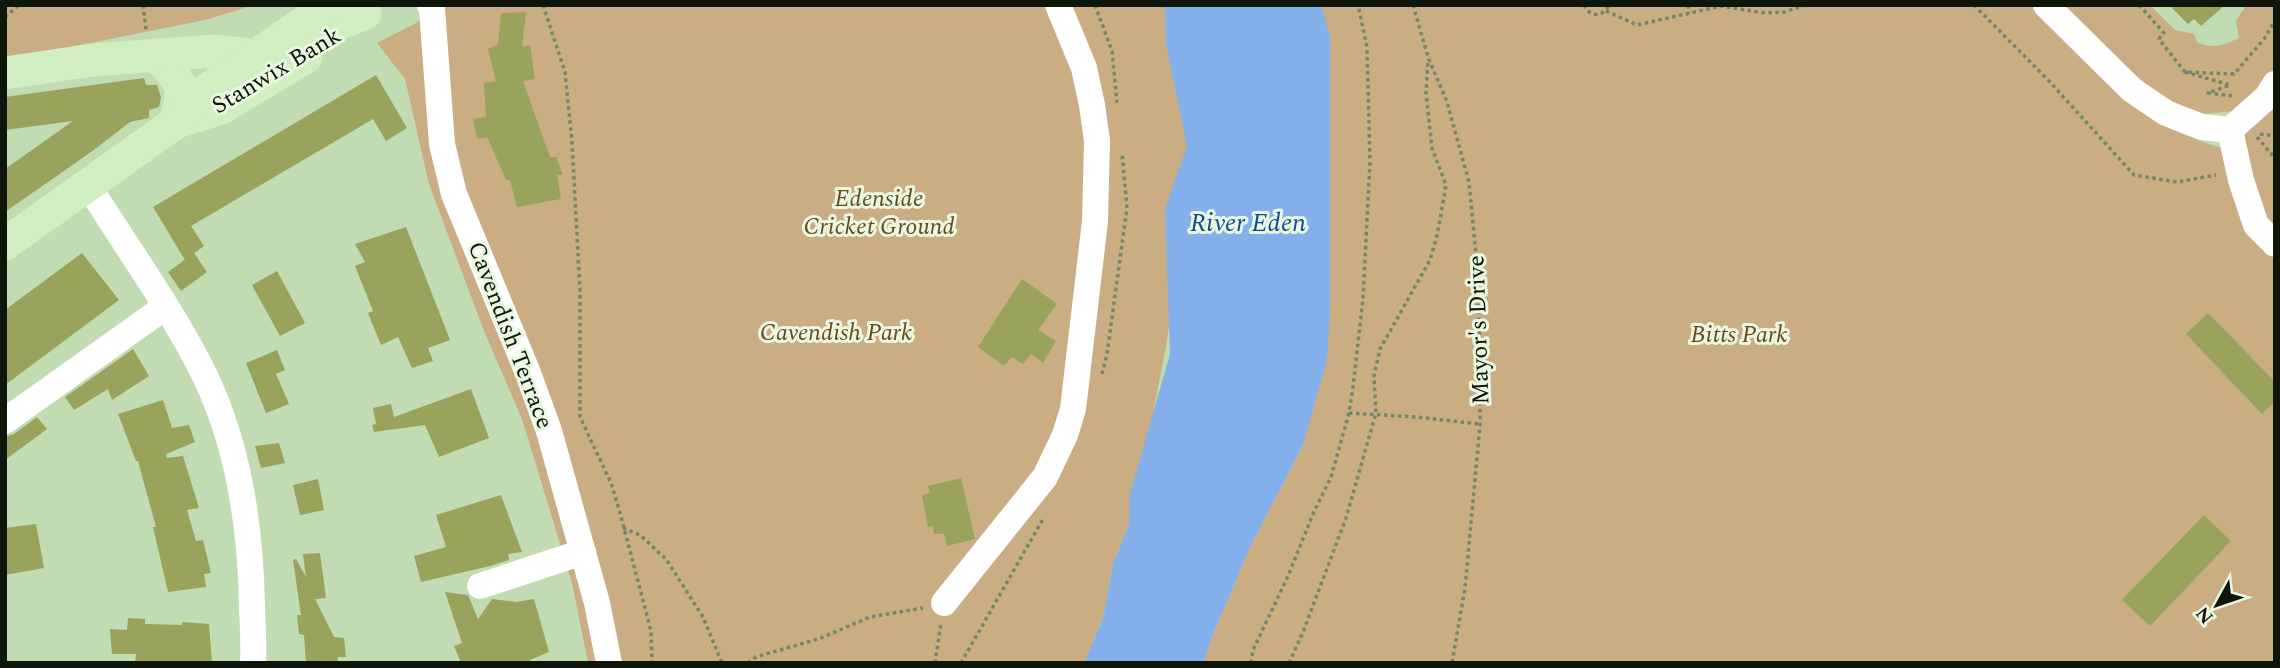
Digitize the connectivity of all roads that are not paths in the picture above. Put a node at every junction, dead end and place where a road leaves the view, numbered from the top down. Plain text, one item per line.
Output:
1 (320, 5) edge
2 (330, 5) edge
3 (430, 5) edge
4 (1058, 5) edge
5 (2046, 5) edge
6 (368, 9) edge
7 (151, 47) junction
8 (215, 51) junction
9 (256, 56) junction
10 (5, 73) edge
11 (2275, 84) edge
12 (175, 123) junction
13 (2242, 132) junction
14 (88, 185) junction
15 (5, 244) edge
16 (2275, 244) edge
17 (165, 307) junction
18 (5, 421) edge
19 (583, 552) junction
20 (480, 586) dead end
21 (944, 603) road end
22 (253, 663) edge
23 (608, 663) edge

1 - 8 main road
2 - 9 main road, Stanwix Bank
3 - 19 street, Cavendish Terrace
4 - 21 street
5 - 13 street
6 - 9 main road
6 - 12 main road, Stanwix Bank
7 - 8 main road
7 - 10 main road
7 - 12 main road
8 - 9 main road
9 - 12 main road, Stanwix Bank
11 - 13 street
12 - 14 main road, Stanwix Bank
13 - 16 street
14 - 15 main road, Stanwix Bank
14 - 17 street
17 - 18 street
17 - 22 street
19 - 20 street
19 - 23 street, Cavendish Terrace

